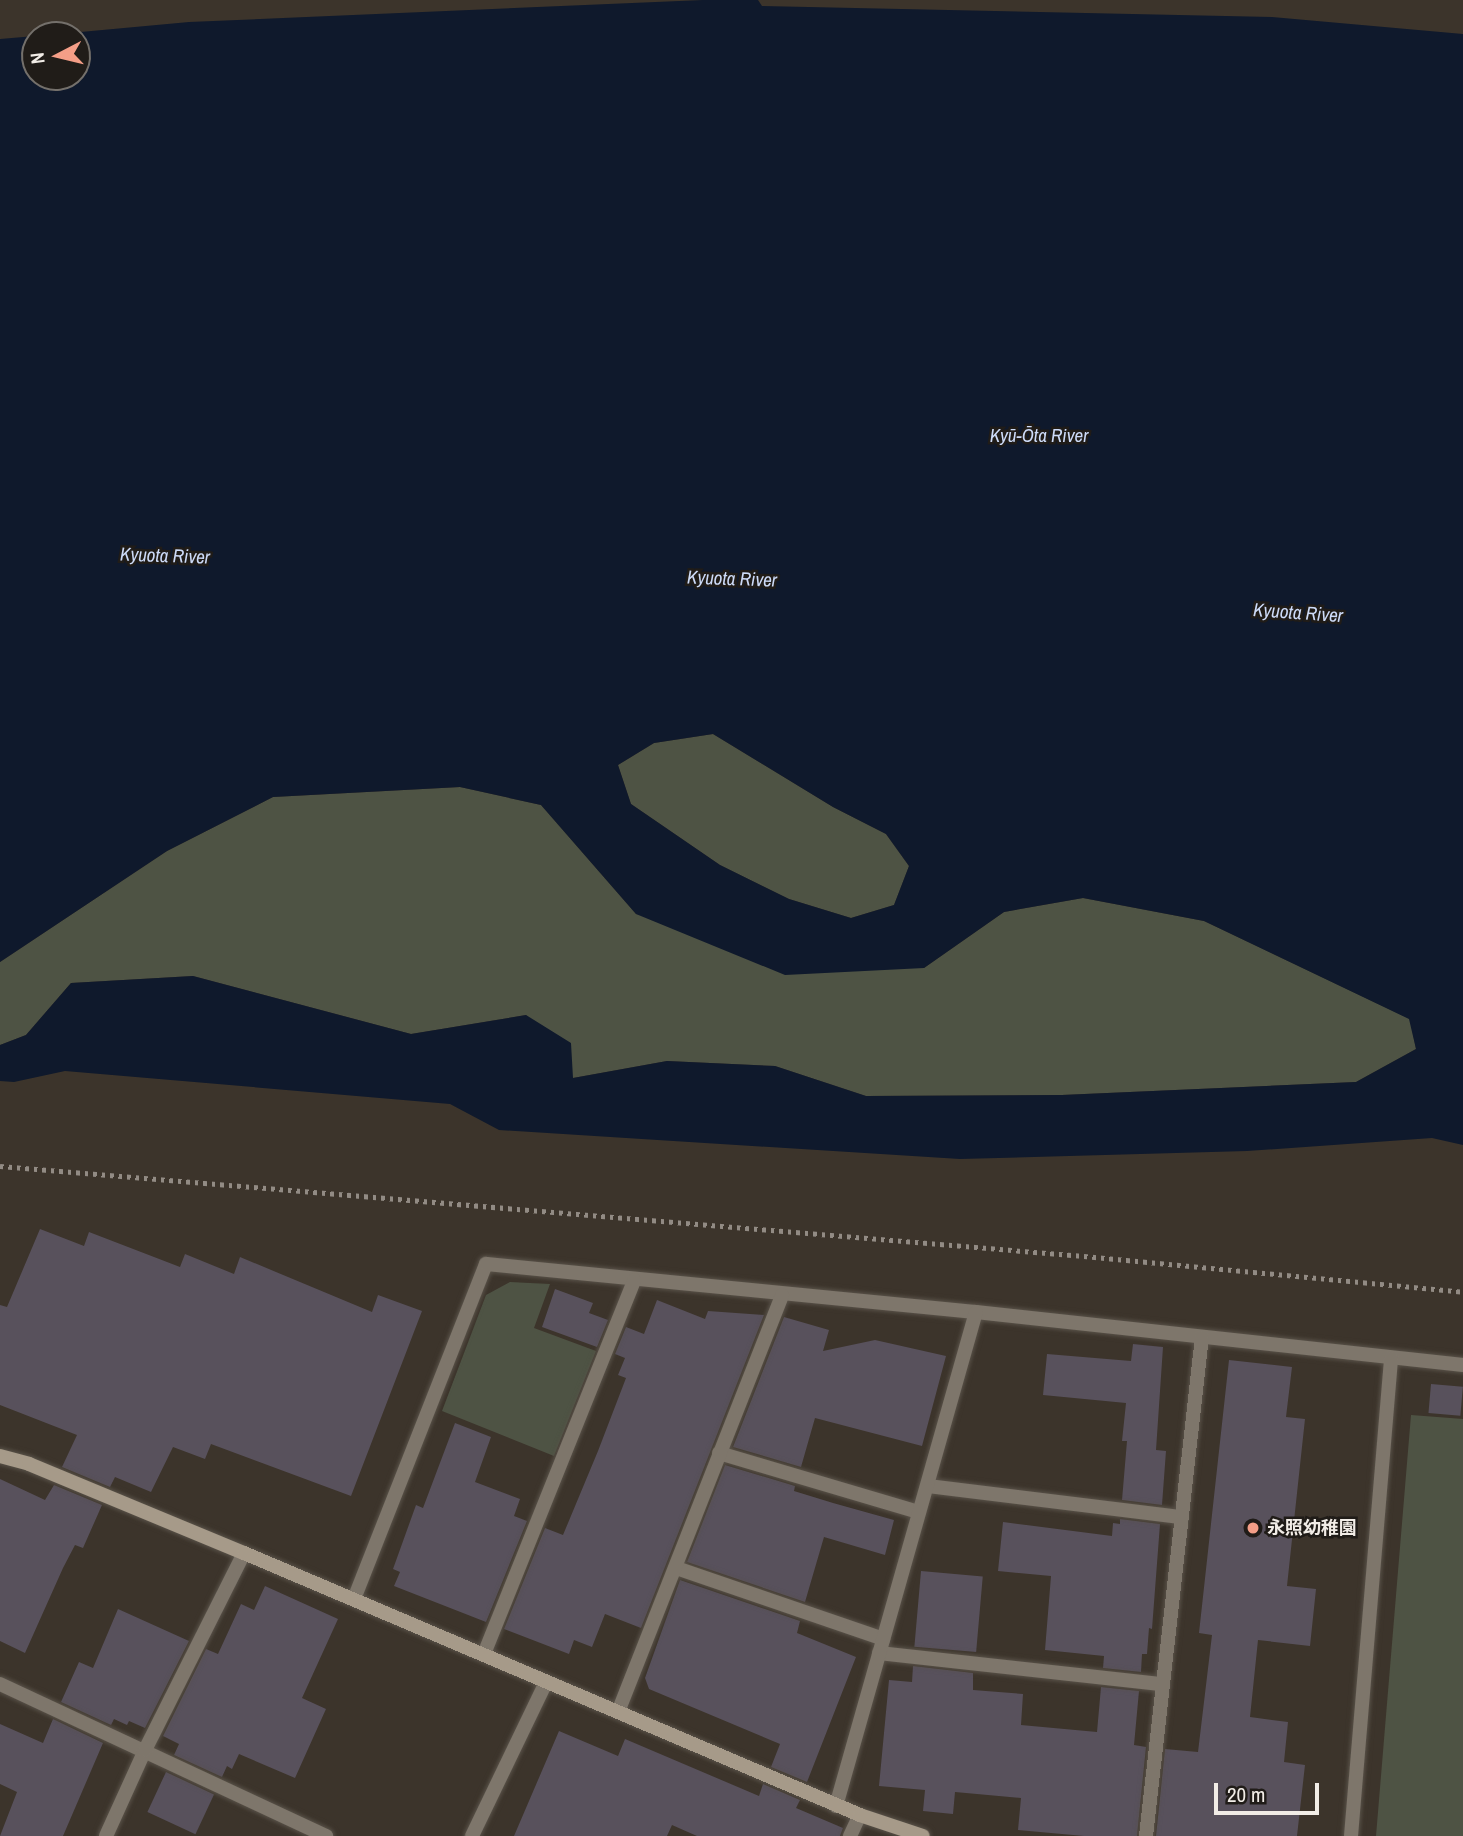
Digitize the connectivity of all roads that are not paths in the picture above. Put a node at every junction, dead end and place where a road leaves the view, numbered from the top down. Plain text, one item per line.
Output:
1 (634, 1280) junction
2 (782, 1295) junction
3 (976, 1312) junction
4 (1202, 1337) junction
5 (1391, 1359) junction
6 (1463, 1365) edge
7 (719, 1453) junction
8 (0, 1456) edge
9 (928, 1486) junction
10 (918, 1513) junction
11 (1182, 1517) junction
12 (244, 1553) junction
13 (676, 1568) junction
14 (354, 1600) junction
15 (881, 1646) junction
16 (484, 1654) junction
17 (546, 1682) junction
18 (0, 1684) edge
19 (1162, 1684) junction
20 (618, 1712) junction
21 (145, 1750) junction
22 (836, 1805) junction
23 (860, 1815) junction
24 (106, 1836) edge
25 (326, 1836) edge
26 (472, 1836) edge
27 (850, 1836) edge
28 (923, 1836) edge
29 (1146, 1836) edge
30 (1351, 1836) edge

1 - 2 street
1 - 14 street
1 - 16 street
2 - 3 street
2 - 7 street
3 - 4 street
3 - 9 street
4 - 5 street
4 - 11 street
5 - 6 street
5 - 30 street
7 - 10 street
7 - 13 street
8 - 12 street
9 - 10 street
9 - 11 street
10 - 15 street
11 - 19 street
12 - 14 street
12 - 21 street
13 - 15 street
13 - 20 street
14 - 16 street
15 - 19 street
15 - 22 street
16 - 17 street
17 - 20 street
17 - 26 street
18 - 21 street
19 - 29 street
20 - 22 street
21 - 24 street
21 - 25 street
22 - 23 street
23 - 27 street
23 - 28 street

